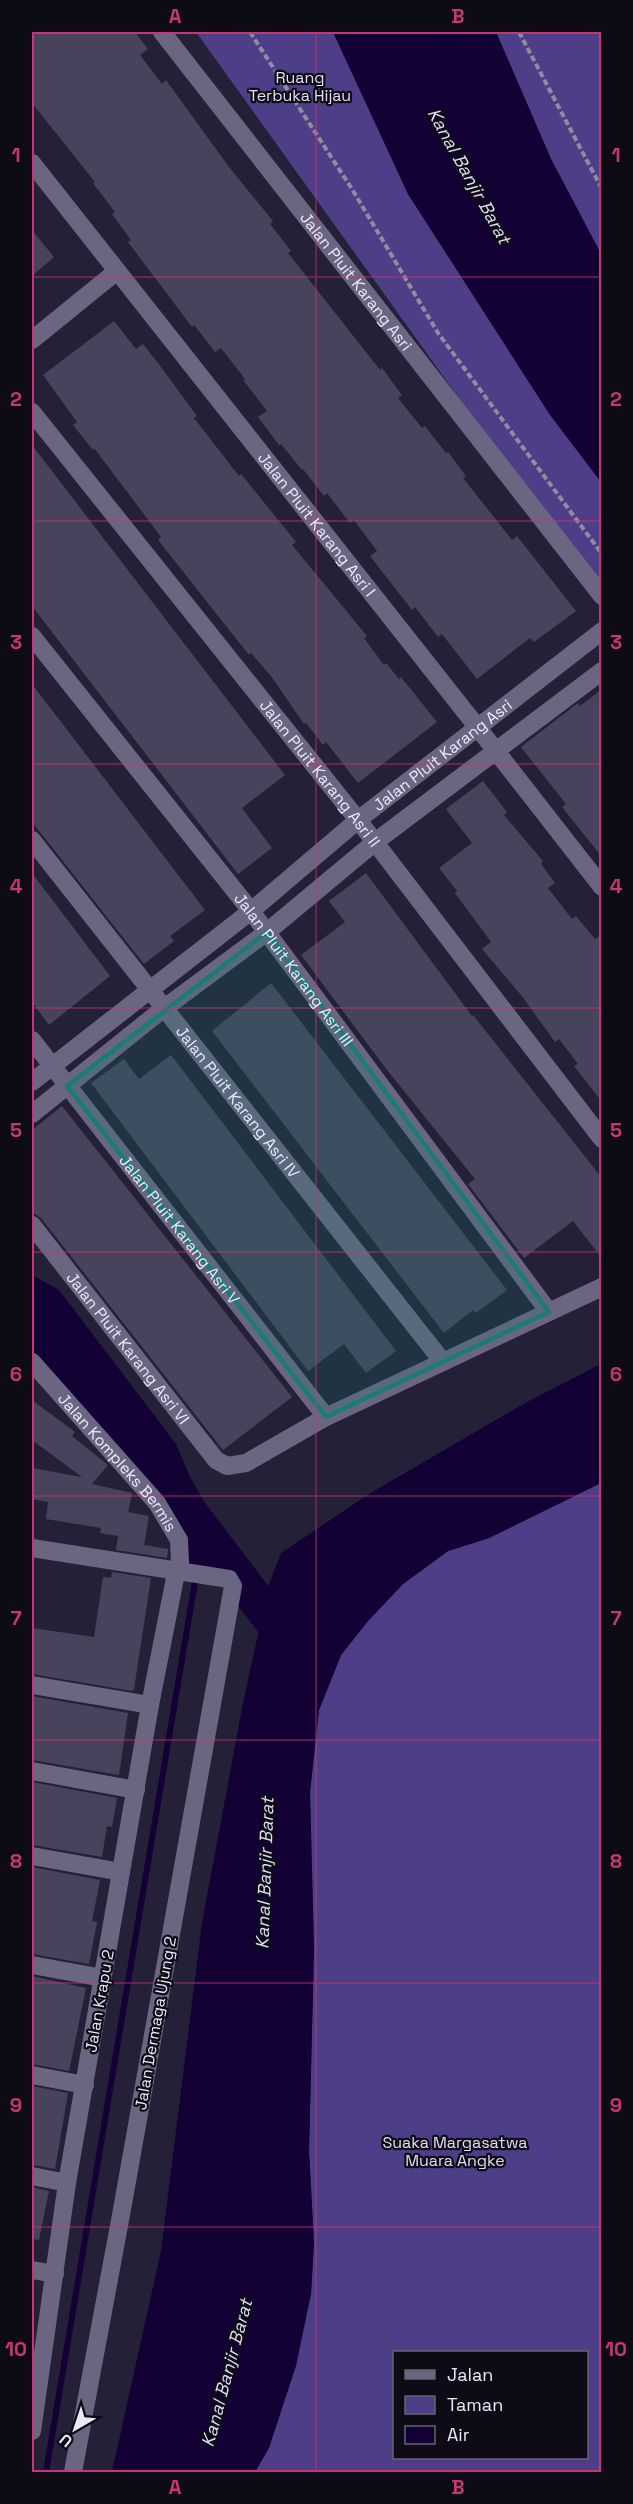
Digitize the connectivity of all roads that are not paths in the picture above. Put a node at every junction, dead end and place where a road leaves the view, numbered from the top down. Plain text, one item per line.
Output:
1 (162, 32) edge
2 (32, 163) edge
3 (117, 271) junction
4 (32, 340) edge
5 (32, 412) edge
6 (599, 598) edge
7 (602, 631) edge
8 (32, 636) edge
9 (602, 672) edge
10 (478, 728) junction
11 (495, 750) junction
12 (358, 820) junction
13 (32, 840) edge
14 (375, 842) junction
15 (602, 887) edge
16 (251, 911) junction
17 (267, 932) junction
18 (149, 991) junction
19 (163, 1009) junction
20 (32, 1040) edge
21 (52, 1066) junction
22 (32, 1082) edge
23 (67, 1086) junction
24 (32, 1114) edge
25 (602, 1139) edge
26 (32, 1225) edge
27 (602, 1287) edge
28 (549, 1312) junction
29 (32, 1362) edge
30 (443, 1362) junction
31 (326, 1418) junction
32 (32, 1548) edge
33 (182, 1573) junction
34 (32, 1685) edge
35 (150, 1705) junction
36 (32, 1771) edge
37 (136, 1790) junction
38 (32, 1856) edge
39 (121, 1872) junction
40 (32, 1965) edge
41 (103, 1978) junction
42 (32, 2075) edge
43 (85, 2085) junction
44 (32, 2176) edge
45 (67, 2182) junction
46 (32, 2270) edge
47 (55, 2274) junction
48 (36, 2377) edge
49 (32, 2431) edge
50 (73, 2472) edge

1 - 6 street, Jalan Pluit Karang Asri
2 - 3 street, Jalan Pluit Karang Asri I
3 - 4 street
3 - 10 street, Jalan Pluit Karang Asri I
5 - 12 street, Jalan Pluit Karang Asri II
7 - 10 street, Jalan Pluit Karang Asri
8 - 16 street, Jalan Pluit Karang Asri III
9 - 11 street, Jalan Pluit Karang Asri
10 - 11 street, Jalan Pluit Karang Asri I
10 - 12 street, Jalan Pluit Karang Asri
11 - 14 street, Jalan Pluit Karang Asri
11 - 15 street, Jalan Pluit Karang Asri I
12 - 14 street, Jalan Pluit Karang Asri II
12 - 16 street, Jalan Pluit Karang Asri
13 - 18 street, Jalan Pluit Karang Asri IV
14 - 17 street, Jalan Pluit Karang Asri
14 - 25 street, Jalan Pluit Karang Asri II
16 - 17 street, Jalan Pluit Karang Asri III
16 - 18 street, Jalan Pluit Karang Asri
17 - 19 street, Jalan Pluit Karang Asri
17 - 28 street, Jalan Pluit Karang Asri III
18 - 19 street, Jalan Pluit Karang Asri IV
18 - 21 street, Jalan Pluit Karang Asri
19 - 23 street, Jalan Pluit Karang Asri
19 - 30 street, Jalan Pluit Karang Asri IV
20 - 21 street, Jalan Pluit Karang Asri V
21 - 22 street, Jalan Pluit Karang Asri
21 - 23 street, Jalan Pluit Karang Asri V
23 - 24 street, Jalan Pluit Karang Asri
23 - 31 street, Jalan Pluit Karang Asri V
26 - 31 street, Jalan Pluit Karang Asri VI
27 - 28 street
28 - 30 street
29 - 33 street, Jalan Kompleks Bermis
30 - 31 street
32 - 33 street
33 - 35 street, Jalan Krapu 2
33 - 50 street, Jalan Dermaga Ujung 2
34 - 35 street
35 - 37 street, Jalan Krapu 2
36 - 37 street
37 - 39 street, Jalan Krapu 2
38 - 39 street
39 - 41 street, Jalan Krapu 2
40 - 41 street
41 - 43 street, Jalan Krapu 2
42 - 43 street
43 - 45 street, Jalan Krapu 2
44 - 45 street
45 - 47 street, Jalan Krapu 2
46 - 47 street
47 - 48 street, Jalan Krapu 2
48 - 49 street, Jalan Krapu 2

